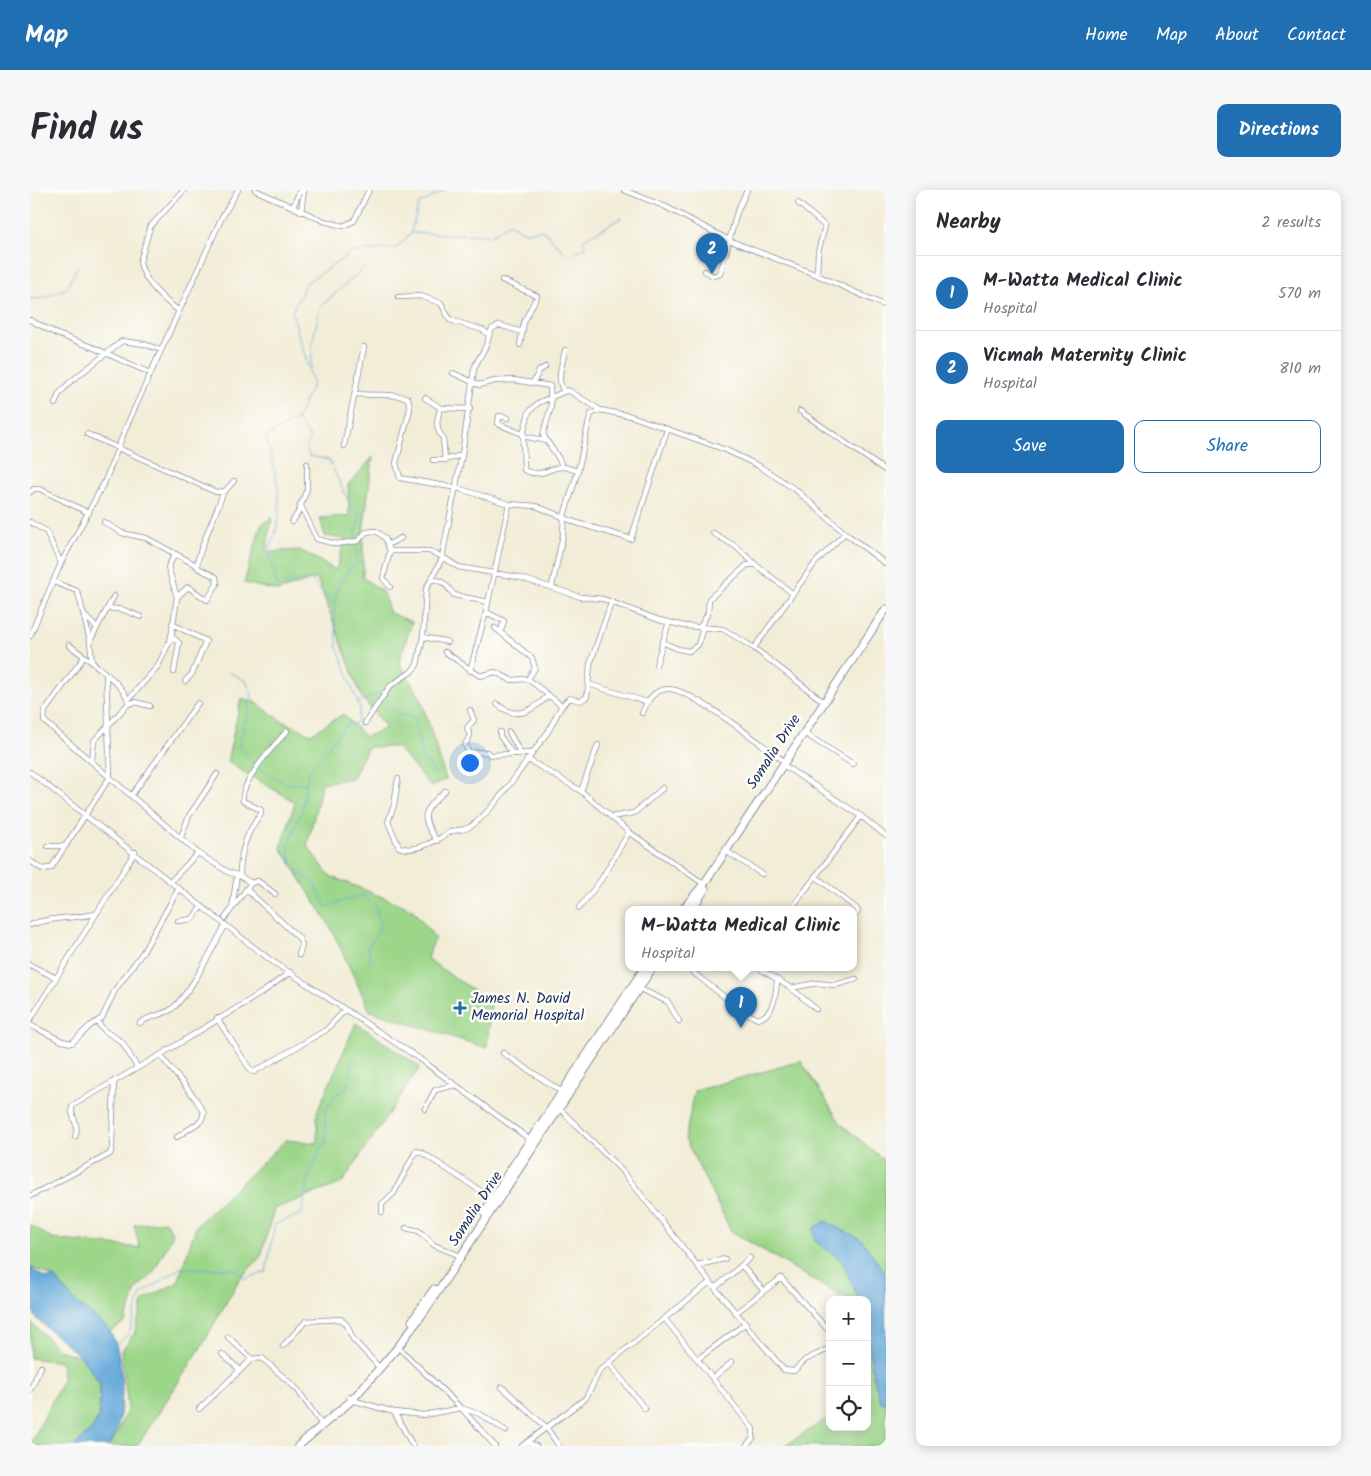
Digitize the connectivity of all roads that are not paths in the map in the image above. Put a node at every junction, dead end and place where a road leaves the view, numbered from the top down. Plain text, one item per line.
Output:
1 (184, 190) edge
2 (238, 190) edge
3 (254, 190) edge
4 (300, 190) edge
5 (304, 190) edge
6 (369, 190) edge
7 (624, 190) edge
8 (747, 190) edge
9 (798, 203) dead end
10 (293, 207) junction
11 (301, 212) junction
12 (730, 241) junction
13 (705, 271) dead end
14 (817, 275) junction
15 (502, 280) dead end
16 (398, 297) dead end
17 (886, 306) edge
18 (179, 312) junction
19 (30, 320) edge
20 (522, 332) junction
21 (489, 335) junction
22 (520, 345) dead end
23 (364, 347) dead end
24 (161, 350) junction
25 (565, 350) dead end
26 (106, 353) junction
27 (545, 367) dead end
28 (150, 373) junction
29 (452, 373) dead end
30 (473, 382) junction
31 (533, 383) junction
32 (564, 391) junction
33 (356, 394) junction
34 (426, 398) dead end
35 (551, 399) junction
36 (55, 404) dead end
37 (441, 408) junction
38 (470, 410) junction
39 (600, 410) junction
40 (800, 411) dead end
41 (508, 418) dead end
42 (667, 430) junction
43 (87, 434) dead end
44 (523, 435) junction
45 (547, 441) junction
46 (344, 446) dead end
47 (118, 448) junction
48 (462, 454) junction
49 (433, 460) dead end
50 (445, 460) junction
51 (307, 464) dead end
52 (562, 467) junction
53 (578, 471) junction
54 (886, 471) edge
55 (234, 481) dead end
56 (457, 488) junction
57 (30, 492) edge
58 (223, 492) junction
59 (300, 504) junction
60 (509, 504) junction
61 (88, 513) junction
62 (564, 516) junction
63 (30, 522) edge
64 (104, 522) dead end
65 (292, 522) dead end
66 (845, 533) junction
67 (713, 534) dead end
68 (401, 538) dead end
69 (389, 544) junction
70 (390, 551) junction
71 (175, 554) junction
72 (444, 557) junction
73 (61, 563) junction
74 (886, 564) edge
75 (196, 565) junction
76 (756, 565) junction
77 (494, 573) junction
78 (431, 580) junction
79 (54, 582) junction
80 (552, 586) junction
81 (390, 587) dead end
82 (792, 593) junction
83 (114, 596) dead end
84 (176, 597) junction
85 (488, 602) junction
86 (611, 603) junction
87 (109, 608) junction
88 (886, 608) edge
89 (486, 612) junction
90 (83, 614) junction
91 (886, 615) edge
92 (141, 618) dead end
93 (669, 622) junction
94 (172, 624) junction
95 (702, 627) junction
96 (97, 628) junction
97 (495, 628) dead end
98 (31, 630) edge
99 (501, 631) junction
100 (30, 636) edge
101 (171, 636) junction
102 (423, 637) junction
103 (90, 642) junction
104 (448, 642) dead end
105 (662, 642) junction
106 (69, 644) dead end
107 (754, 648) junction
108 (445, 652) dead end
109 (84, 657) junction
110 (92, 662) junction
111 (656, 665) dead end
112 (470, 671) junction
113 (174, 672) dead end
114 (106, 674) junction
115 (528, 679) junction
116 (186, 681) dead end
117 (588, 684) junction
118 (548, 696) junction
119 (128, 702) junction
120 (647, 702) junction
121 (824, 702) junction
122 (198, 703) dead end
123 (497, 704) dead end
124 (561, 705) junction
125 (150, 706) dead end
126 (470, 710) dead end
127 (642, 713) dead end
128 (365, 723) dead end
129 (108, 724) junction
130 (287, 731) dead end
131 (500, 732) dead end
132 (509, 732) dead end
133 (807, 735) junction
134 (598, 744) dead end
135 (520, 752) junction
136 (512, 753) junction
137 (532, 753) junction
138 (527, 759) junction
139 (92, 760) junction
140 (784, 764) junction
141 (853, 764) dead end
142 (30, 772) edge
143 (217, 774) dead end
144 (110, 777) junction
145 (398, 779) dead end
146 (662, 788) dead end
147 (445, 791) dead end
148 (581, 791) junction
149 (131, 796) junction
150 (85, 814) junction
151 (861, 816) junction
152 (611, 817) junction
153 (629, 832) junction
154 (886, 836) edge
155 (181, 837) junction
156 (437, 841) junction
157 (48, 846) dead end
158 (66, 846) junction
159 (135, 852) junction
160 (198, 852) junction
161 (729, 853) junction
162 (30, 861) edge
163 (762, 874) dead end
164 (239, 875) junction
165 (816, 876) junction
166 (171, 881) junction
167 (251, 883) junction
168 (704, 884) junction
169 (179, 888) junction
170 (246, 889) junction
171 (274, 894) dead end
172 (202, 906) junction
173 (686, 906) edge
174 (694, 906) edge
175 (793, 906) edge
176 (853, 906) edge
177 (579, 908) dead end
178 (232, 909) junction
179 (95, 914) junction
180 (225, 918) dead end
181 (178, 921) dead end
182 (30, 925) edge
183 (225, 926) junction
184 (300, 954) dead end
185 (30, 965) edge
186 (642, 971) edge
187 (650, 971) edge
188 (691, 971) edge
189 (763, 971) edge
190 (290, 972) junction
191 (56, 978) junction
192 (856, 979) dead end
193 (777, 981) junction
194 (638, 988) junction
195 (791, 988) junction
196 (816, 1009) dead end
197 (348, 1011) junction
198 (217, 1018) junction
199 (30, 1020) edge
200 (679, 1020) dead end
201 (98, 1023) junction
202 (140, 1023) dead end
203 (30, 1024) edge
204 (503, 1053) dead end
205 (160, 1055) junction
206 (138, 1067) junction
207 (114, 1081) junction
208 (455, 1085) junction
209 (562, 1092) junction
210 (559, 1108) junction
211 (425, 1109) dead end
212 (75, 1137) dead end
213 (177, 1137) dead end
214 (533, 1141) junction
215 (30, 1196) edge
216 (493, 1199) junction
217 (382, 1212) dead end
218 (406, 1228) dead end
219 (458, 1255) junction
220 (750, 1258) dead end
221 (725, 1259) dead end
222 (697, 1265) junction
223 (742, 1266) junction
224 (710, 1282) junction
225 (715, 1288) junction
226 (764, 1291) junction
227 (736, 1312) junction
228 (665, 1319) junction
229 (746, 1323) junction
230 (826, 1327) edge
231 (228, 1337) dead end
232 (283, 1346) dead end
233 (398, 1347) junction
234 (826, 1350) edge
235 (222, 1354) dead end
236 (252, 1359) junction
237 (698, 1359) junction
238 (732, 1362) dead end
239 (609, 1363) junction
240 (378, 1366) junction
241 (41, 1367) dead end
242 (240, 1370) junction
243 (713, 1378) junction
244 (502, 1387) dead end
245 (30, 1390) edge
246 (350, 1398) junction
247 (461, 1408) junction
248 (199, 1409) dead end
249 (645, 1410) dead end
250 (394, 1412) junction
251 (320, 1422) junction
252 (546, 1427) junction
253 (506, 1431) dead end
254 (527, 1442) junction
255 (298, 1446) edge
256 (413, 1446) edge
257 (495, 1446) edge
258 (522, 1446) edge
259 (536, 1446) edge
260 (559, 1446) edge
261 (746, 1446) edge

1 - 18 street
2 - 18 street
3 - 10 street
4 - 10 street
5 - 11 street
6 - 11 street
7 - 12 street
8 - 12 street
9 - 14 street
10 - 11 street
12 - 13 street
12 - 14 street
14 - 17 street
15 - 20 street
16 - 21 street
18 - 24 street
19 - 26 street
20 - 21 street
20 - 22 street
21 - 30 street
23 - 33 street
24 - 26 street
24 - 28 street
25 - 32 street
26 - 28 street
26 - 36 street
27 - 31 street
28 - 47 street
29 - 30 street
30 - 31 street
30 - 38 street
31 - 35 street
32 - 35 street
32 - 39 street
33 - 46 street
33 - 56 street
34 - 37 street
35 - 44 street
35 - 45 street
37 - 38 street
37 - 50 street
38 - 48 street
39 - 42 street
39 - 53 street
40 - 54 street
41 - 44 street
42 - 62 street
42 - 66 street
43 - 47 street
44 - 45 street
44 - 52 street
45 - 52 street
47 - 58 street
47 - 61 street
48 - 50 street
48 - 56 street
49 - 50 street
51 - 59 street
52 - 53 street
53 - 62 street
55 - 58 street
56 - 60 street
56 - 72 street
57 - 61 street
58 - 75 street
59 - 65 street
59 - 69 street
60 - 62 street
60 - 77 street
61 - 73 street
62 - 80 street
63 - 73 street
64 - 71 street
66 - 74 street
66 - 82 street
67 - 76 street
68 - 69 street
69 - 70 street
70 - 72 street
70 - 81 street
71 - 75 street
71 - 84 street
72 - 77 street
72 - 78 street
73 - 79 street
75 - 84 street
76 - 82 street
76 - 95 street
77 - 80 street
77 - 85 street
78 - 85 street
78 - 102 street
79 - 90 street
79 - 98 street
80 - 86 street
82 - 107 street
83 - 87 street
84 - 94 street
85 - 89 street
86 - 93 street
86 - 117 street
87 - 92 street
87 - 96 street
88 - 121 main road, Somalia Drive
89 - 99 street
89 - 112 street
90 - 96 street
90 - 103 street
91 - 133 main road, Somalia Drive
93 - 95 street
93 - 105 street
94 - 101 street
94 - 116 street
95 - 105 street
95 - 107 street
96 - 103 street
97 - 99 street
98 - 100 street
99 - 115 street
101 - 113 street
101 - 119 street
102 - 104 street
102 - 128 street
103 - 110 street
105 - 111 street
106 - 109 street
107 - 121 street
108 - 112 street
109 - 110 street
109 - 139 street
110 - 114 street
112 - 115 street
114 - 119 street
114 - 129 street
115 - 118 street
117 - 120 street
117 - 124 street
118 - 123 street
118 - 124 street
119 - 125 street
119 - 129 street
120 - 127 street
120 - 140 street
121 - 140 main road, Somalia Drive
122 - 149 street
124 - 137 street
126 - 136 street
129 - 139 street
129 - 144 street
130 - 164 street
131 - 136 street
132 - 135 street
133 - 140 main road, Somalia Drive
133 - 141 street
134 - 148 street
135 - 136 street
135 - 137 street
137 - 138 street
138 - 148 street
138 - 156 street
139 - 144 street
140 - 151 street
140 - 161 main road, Somalia Drive
140 - 168 main road, Somalia Drive
142 - 150 street
143 - 155 street
144 - 149 street
144 - 150 street
145 - 156 street
146 - 152 street
147 - 156 street
148 - 152 street
149 - 155 street
150 - 158 street
150 - 159 street
151 - 154 street
151 - 165 street
152 - 153 street
153 - 168 street
153 - 177 street
155 - 160 street
157 - 158 street
158 - 162 street
159 - 166 street
159 - 179 street
160 - 164 street
160 - 166 street
161 - 163 street
161 - 174 main road, Somalia Drive
164 - 167 street
164 - 178 street
165 - 175 street
165 - 176 street
166 - 169 street
167 - 170 street
167 - 171 street
168 - 173 main road, Somalia Drive
169 - 172 street
169 - 201 street
170 - 178 street
170 - 184 street
172 - 181 street
172 - 183 street
178 - 180 street
179 - 182 street
179 - 191 street
183 - 190 street
183 - 202 street
185 - 191 street
186 - 209 main road, Somalia Drive
187 - 194 main road, Somalia Drive
188 - 193 street
189 - 193 street
190 - 197 street
190 - 198 street
191 - 199 street
192 - 195 street
193 - 195 street
194 - 200 street
194 - 210 main road, Somalia Drive
195 - 196 street
197 - 198 street
197 - 208 street
198 - 205 street
201 - 203 street
201 - 206 street
204 - 209 street
205 - 206 street
205 - 213 street
206 - 207 street
207 - 212 street
207 - 215 street
208 - 211 street
208 - 214 street
209 - 214 main road, Somalia Drive
210 - 214 main road, Somalia Drive
210 - 222 street
214 - 216 main road, Somalia Drive
214 - 233 main road, Somalia Drive
216 - 217 street
216 - 219 main road, Somalia Drive
218 - 219 street
219 - 240 main road, Somalia Drive
220 - 223 street
221 - 222 street
222 - 224 street
223 - 225 street
223 - 226 street
224 - 225 street
224 - 228 street
225 - 227 street
226 - 227 street
226 - 230 street
227 - 229 street
228 - 237 street
228 - 239 street
229 - 234 street
229 - 237 street
231 - 236 street
232 - 240 street
233 - 246 main road, Somalia Drive
233 - 247 street
235 - 242 street
236 - 242 street
236 - 251 street
237 - 243 street
238 - 243 street
239 - 249 street
239 - 252 street
240 - 246 main road, Somalia Drive
241 - 245 street
242 - 248 street
243 - 261 street
244 - 252 street
246 - 250 street
246 - 251 main road, Somalia Drive
246 - 255 main road, Somalia Drive
247 - 250 street
247 - 253 street
247 - 257 street
250 - 256 street
251 - 255 main road, Somalia Drive
252 - 254 street
252 - 260 street
254 - 258 street
254 - 259 street

